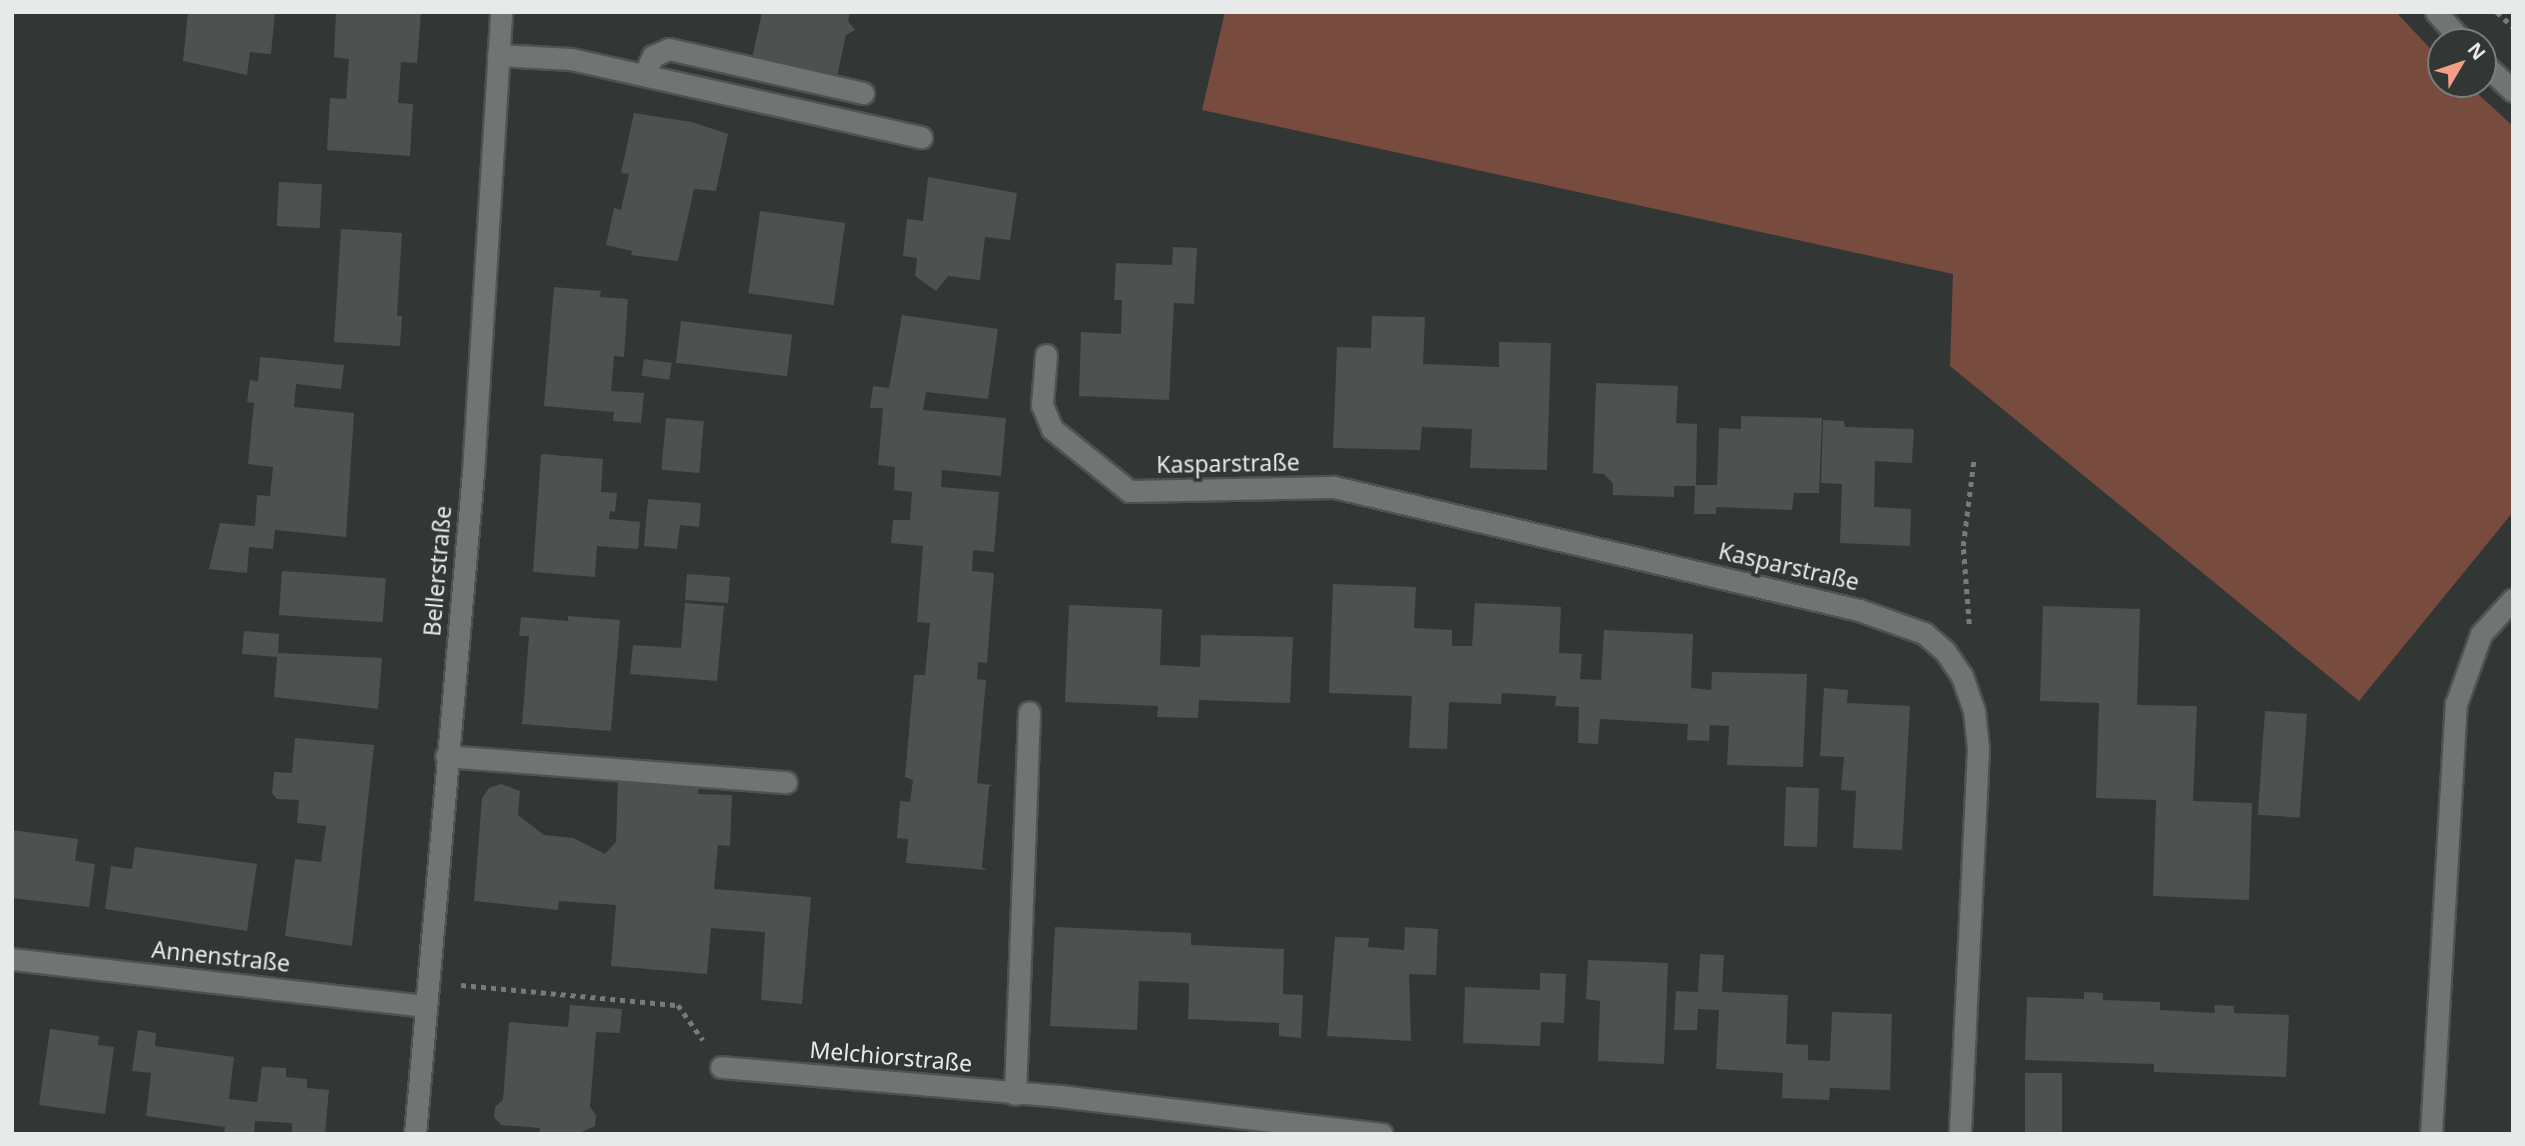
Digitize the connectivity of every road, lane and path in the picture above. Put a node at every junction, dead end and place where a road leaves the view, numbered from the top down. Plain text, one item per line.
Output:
1 (501, 12) edge
2 (2435, 12) edge
3 (2497, 12) edge
4 (2513, 27) edge
5 (2450, 28) edge
6 (498, 55) junction
7 (644, 75) junction
8 (2497, 76) edge
9 (2513, 91) edge
10 (863, 93) dead end
11 (921, 137) dead end
12 (1046, 355) dead end
13 (1974, 458) dead end
14 (2513, 599) edge
15 (1969, 635) dead end
16 (1029, 712) dead end
17 (446, 756) junction
18 (786, 782) dead end
19 (12, 959) edge
20 (426, 982) junction
21 (424, 1006) junction
22 (721, 1067) joint
23 (1015, 1094) junction
24 (415, 1134) edge
25 (1382, 1134) edge
26 (1960, 1134) edge
27 (2431, 1134) edge

1 - 6 street, Bellerstraße
2 - 5 street
3 - 4 path
6 - 7 street
6 - 17 street, Bellerstraße
7 - 10 street
7 - 11 street
8 - 9 street
12 - 26 street, Kasparstraße
13 - 15 path
14 - 27 street
16 - 23 street
17 - 18 street
17 - 20 street, Bellerstraße
19 - 21 street, Annenstraße
20 - 21 street, Bellerstraße
20 - 22 path
21 - 24 street, Bellerstraße
22 - 23 street, Melchiorstraße
23 - 25 street, Melchiorstraße

